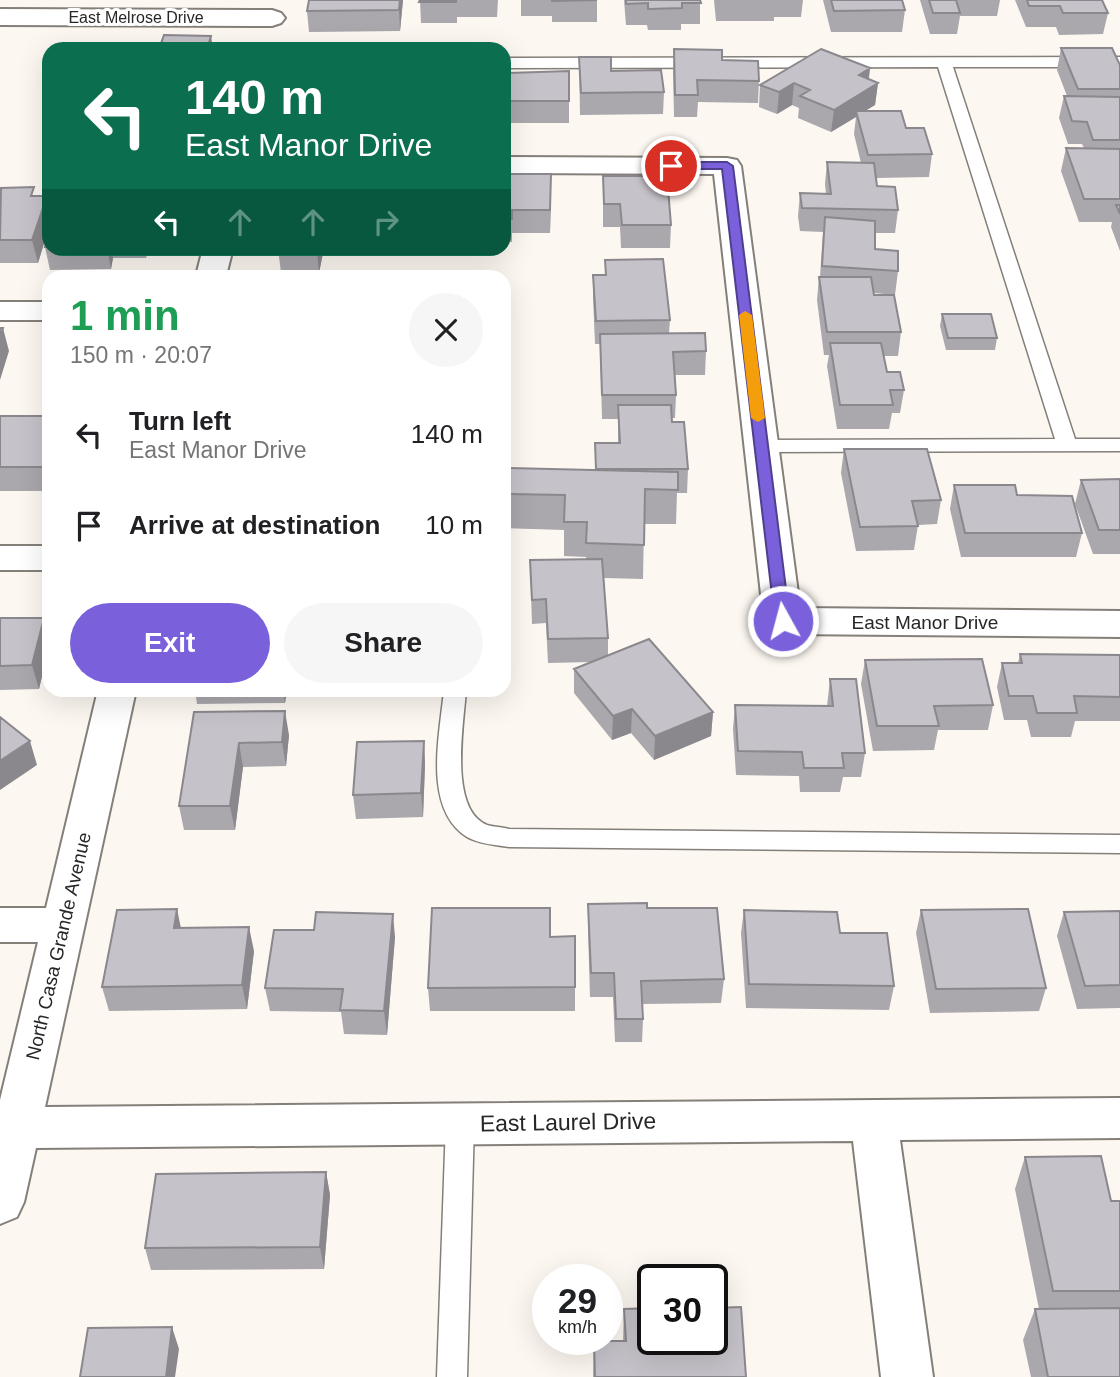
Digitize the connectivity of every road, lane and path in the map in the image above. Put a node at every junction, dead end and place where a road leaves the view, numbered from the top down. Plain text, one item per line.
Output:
1 (0, 17) edge
2 (271, 19) edge
3 (944, 62) junction
4 (1120, 62) edge
5 (511, 63) edge
6 (511, 165) edge
7 (0, 311) edge
8 (42, 311) edge
9 (1120, 444) edge
10 (1067, 445) junction
11 (761, 446) junction
12 (0, 558) edge
13 (42, 558) edge
14 (1120, 624) edge
15 (115, 697) edge
16 (455, 697) edge
17 (1120, 844) edge
18 (0, 925) edge
19 (63, 925) junction
20 (1120, 1118) edge
21 (874, 1119) junction
22 (460, 1123) junction
23 (16, 1129) junction
24 (0, 1202) edge
25 (452, 1377) edge
26 (907, 1377) edge

1 - 2 street, East Melrose Drive
3 - 4 lane
3 - 5 lane
3 - 10 lane
6 - 11 street, East Manor Drive
7 - 8 street
9 - 10 lane
10 - 11 lane
11 - 14 street, East Manor Drive
12 - 13 street
15 - 19 street, North Casa Grande Avenue
16 - 17 lane
18 - 19 street
19 - 23 street, North Casa Grande Avenue
20 - 21 street, East Laurel Drive
21 - 22 street, East Laurel Drive
21 - 26 street
22 - 23 street, East Laurel Drive
22 - 25 lane
23 - 24 street, North Casa Grande Avenue

